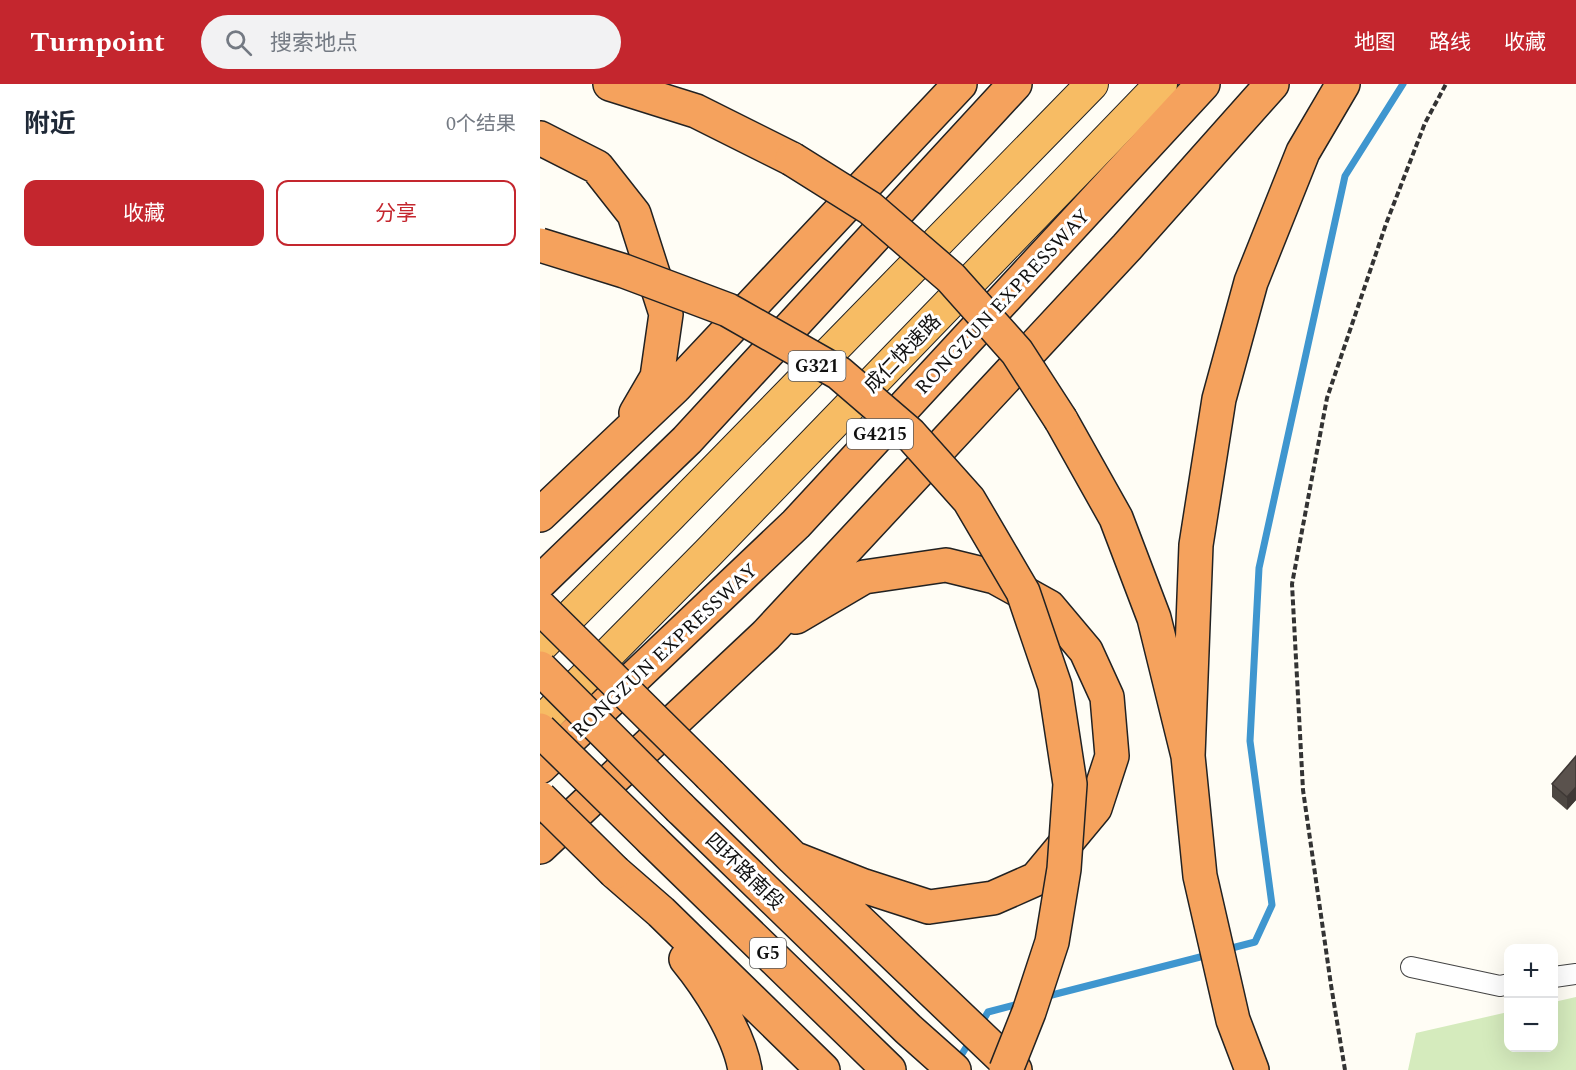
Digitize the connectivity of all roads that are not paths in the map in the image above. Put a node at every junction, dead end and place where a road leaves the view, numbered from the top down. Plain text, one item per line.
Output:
1 (610, 84) edge
2 (960, 84) edge
3 (1015, 84) edge
4 (1092, 84) edge
5 (1161, 84) edge
6 (1203, 84) edge
7 (1272, 84) edge
8 (1343, 84) edge
9 (540, 138) edge
10 (540, 245) edge
11 (623, 435) junction
12 (540, 514) edge
13 (540, 582) edge
14 (540, 607) edge
15 (766, 635) junction
16 (540, 647) edge
17 (540, 668) edge
18 (540, 723) edge
19 (540, 730) edge
20 (1188, 756) junction
21 (540, 767) edge
22 (540, 798) edge
23 (540, 847) edge
24 (793, 858) junction
25 (615, 872) junction
26 (1411, 967) dead end
27 (1576, 974) edge
28 (1558, 976) edge
29 (1504, 985) edge
30 (887, 1068) edge
31 (745, 1070) edge
32 (823, 1070) edge
33 (954, 1070) edge
34 (1006, 1070) edge
35 (1015, 1070) edge
36 (1252, 1070) edge

1 - 20 highway, bridge
2 - 11 highway
3 - 13 highway
4 - 16 highway, G321
5 - 18 highway, 成仁快速路 / G321
6 - 21 highway, RONGZUN EXPRESSWAY / G4215
7 - 15 highway
8 - 20 highway
9 - 11 highway
10 - 34 highway, bridge
11 - 12 highway
14 - 24 highway, bridge
15 - 23 highway
15 - 24 highway
17 - 33 highway, 四环路南段 / G5, bridge
19 - 30 highway, G5, bridge
20 - 36 highway
22 - 25 highway, bridge
24 - 35 highway
25 - 31 highway
25 - 32 highway
26 - 29 street
27 - 28 street

